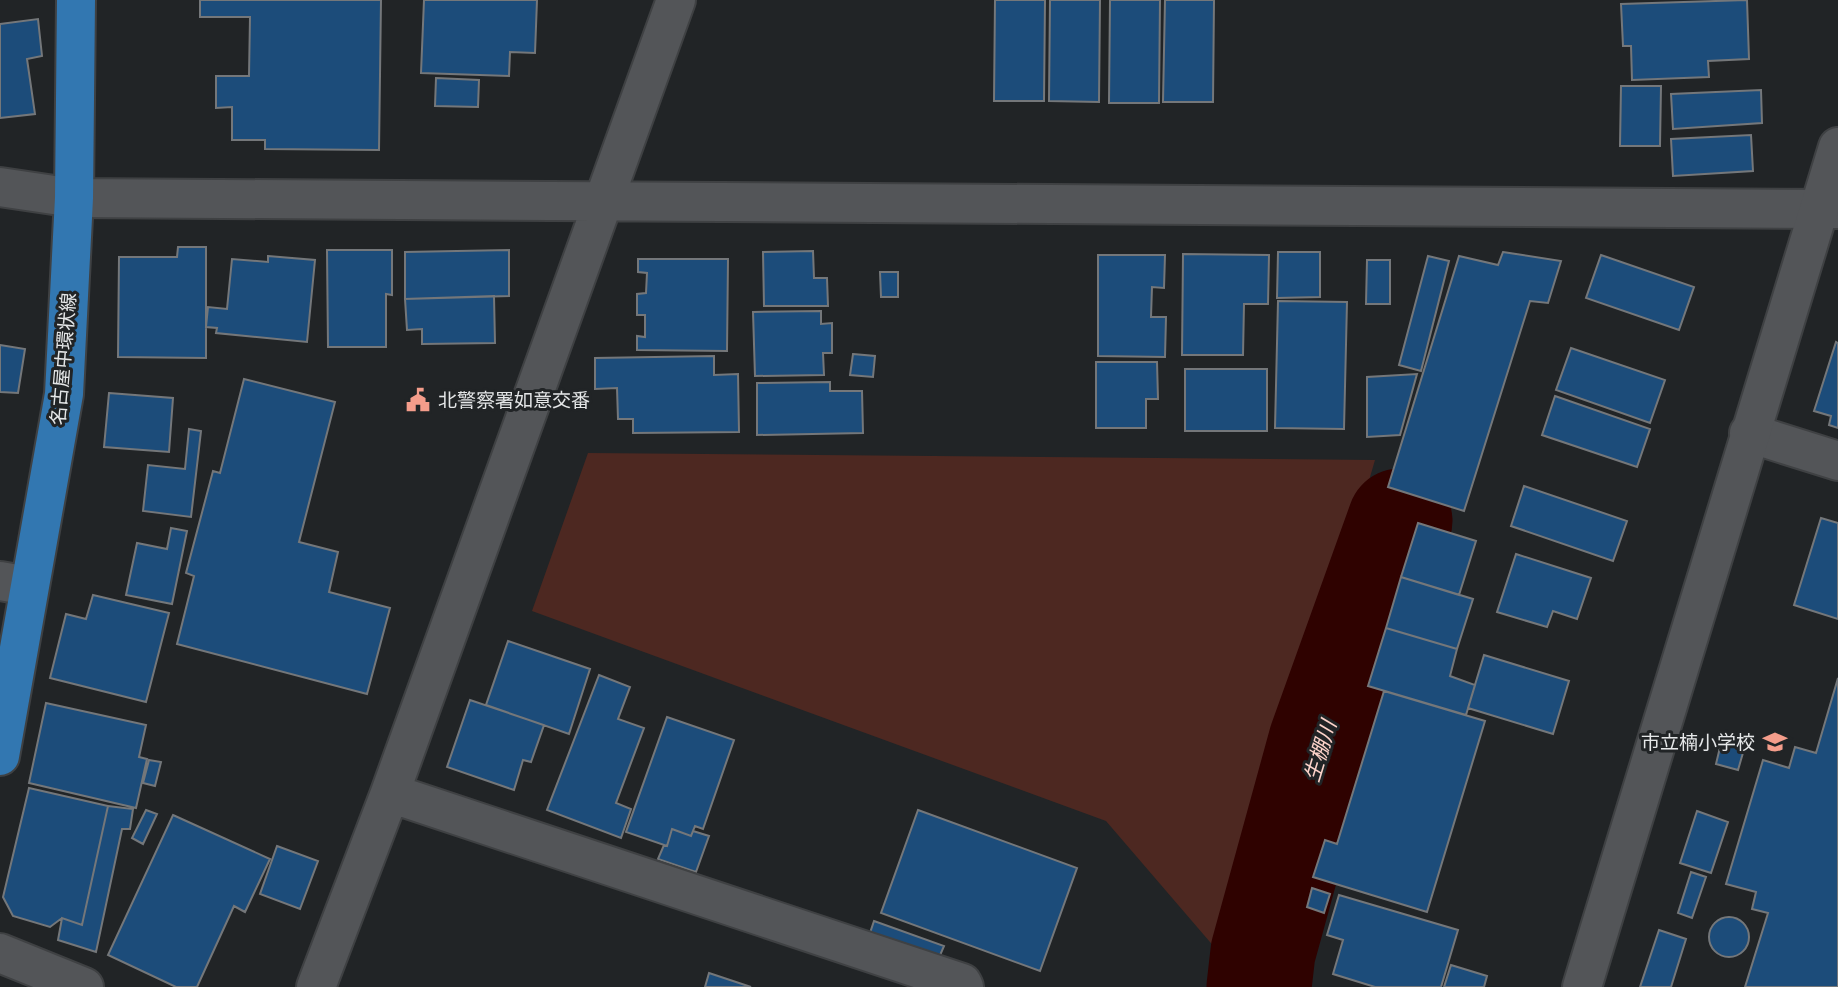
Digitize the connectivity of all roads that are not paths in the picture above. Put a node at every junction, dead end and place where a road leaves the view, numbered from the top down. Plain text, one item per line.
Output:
1 (76, 0) edge
2 (677, 0) edge
3 (1838, 148) edge
4 (0, 187) edge
5 (74, 198) junction
6 (605, 200) junction
7 (1828, 209) edge
8 (1749, 433) junction
9 (1838, 461) edge
10 (15, 584) edge
11 (0, 756) edge
12 (390, 793) junction
13 (0, 953) edge
14 (84, 987) edge
15 (316, 987) edge
16 (964, 987) edge
17 (1581, 987) edge

1 - 5 main road, 名古屋中環状線
2 - 6 street
3 - 7 street
4 - 5 street
5 - 6 street
5 - 10 main road, 名古屋中環状線
6 - 7 street
6 - 12 street
7 - 8 street
8 - 9 street
8 - 17 street
10 - 11 main road, 名古屋中環状線
12 - 15 street
12 - 16 street
13 - 14 street

